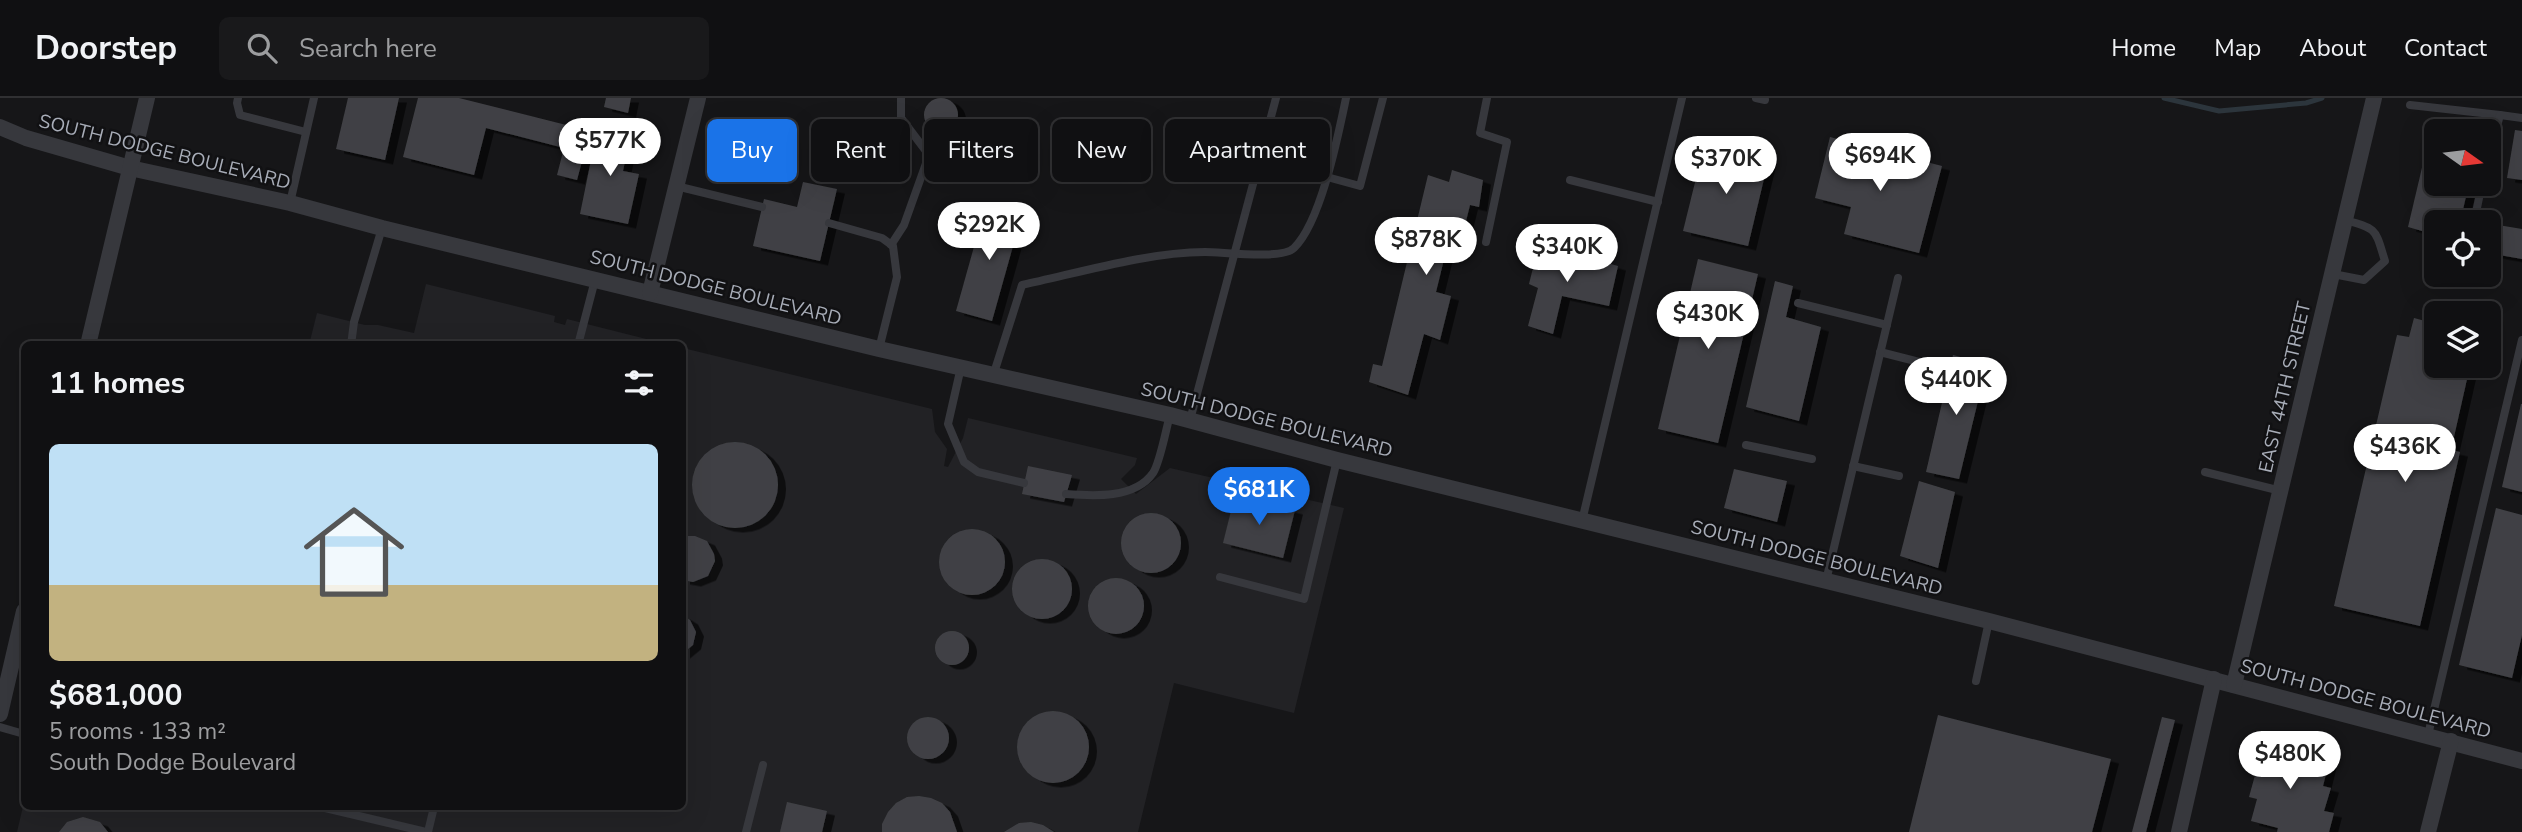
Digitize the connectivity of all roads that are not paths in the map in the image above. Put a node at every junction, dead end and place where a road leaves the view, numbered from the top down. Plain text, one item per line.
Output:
1 (147, 98) edge
2 (238, 98) edge
3 (314, 98) edge
4 (698, 98) edge
5 (901, 98) edge
6 (1276, 98) edge
7 (1346, 98) edge
8 (1383, 98) edge
9 (1488, 98) edge
10 (1682, 98) edge
11 (2374, 98) edge
12 (2410, 105) dead end
13 (2500, 115) junction
14 (2522, 118) edge
15 (2499, 119) edge
16 (0, 127) edge
17 (306, 132) junction
18 (1330, 165) edge
19 (131, 167) junction
20 (1330, 178) edge
21 (1570, 180) dead end
22 (1325, 182) edge
23 (676, 186) junction
24 (1658, 201) junction
25 (290, 203) junction
26 (762, 207) dead end
27 (2345, 220) junction
28 (829, 223) dead end
29 (382, 228) junction
30 (1486, 242) dead end
31 (891, 245) junction
32 (1234, 252) junction
33 (2333, 274) junction
34 (1898, 278) dead end
35 (595, 279) junction
36 (650, 293) junction
37 (1798, 303) dead end
38 (1886, 325) junction
39 (2522, 340) edge
40 (89, 341) edge
41 (352, 341) edge
42 (579, 341) edge
43 (879, 349) junction
44 (1880, 352) junction
45 (1927, 364) dead end
46 (961, 367) junction
47 (993, 376) junction
48 (1170, 415) junction
49 (1190, 421) junction
50 (1746, 445) dead end
51 (1812, 459) dead end
52 (1337, 460) junction
53 (1853, 466) junction
54 (2204, 472) dead end
55 (1899, 476) dead end
56 (1024, 483) dead end
57 (2281, 491) junction
58 (1066, 494) dead end
59 (1582, 521) junction
60 (1220, 577) dead end
61 (1826, 582) junction
62 (1989, 621) junction
63 (21, 624) edge
64 (2214, 679) junction
65 (1976, 681) dead end
66 (2234, 684) junction
67 (0, 714) edge
68 (0, 727) edge
69 (21, 733) edge
70 (2428, 735) junction
71 (2451, 741) junction
72 (2522, 761) edge
73 (763, 765) dead end
74 (334, 810) edge
75 (433, 810) edge
76 (427, 832) edge
77 (746, 832) edge
78 (2179, 832) edge
79 (2428, 832) edge

1 - 19 street
2 - 17 lane
3 - 17 lane
4 - 23 street
5 - 31 lane
6 - 32 lane
7 - 18 lane
8 - 20 lane
9 - 30 lane
10 - 24 lane
11 - 27 street, EAST 44TH STREET
12 - 13 lane
13 - 14 lane
13 - 15 lane
16 - 19 street, SOUTH DODGE BOULEVARD
17 - 25 lane
19 - 25 street, SOUTH DODGE BOULEVARD
19 - 40 street
21 - 24 lane
22 - 32 lane
23 - 26 lane
23 - 36 street
24 - 59 lane
25 - 29 street, SOUTH DODGE BOULEVARD
27 - 33 street, EAST 44TH STREET
27 - 33 lane
28 - 31 lane
29 - 35 street, SOUTH DODGE BOULEVARD
29 - 41 lane
31 - 43 lane
32 - 47 lane
32 - 49 lane
33 - 57 street, EAST 44TH STREET
34 - 38 lane
35 - 36 street, SOUTH DODGE BOULEVARD
35 - 42 lane
36 - 43 street, SOUTH DODGE BOULEVARD
37 - 38 lane
38 - 44 lane
39 - 70 lane
43 - 46 street, SOUTH DODGE BOULEVARD
44 - 45 lane
44 - 53 lane
46 - 47 street, SOUTH DODGE BOULEVARD
46 - 56 lane
47 - 48 street, SOUTH DODGE BOULEVARD
48 - 49 street, SOUTH DODGE BOULEVARD
48 - 58 lane
49 - 52 street, SOUTH DODGE BOULEVARD
50 - 51 lane
52 - 59 street, SOUTH DODGE BOULEVARD
52 - 60 lane
53 - 55 lane
53 - 61 lane
54 - 57 lane
57 - 66 street, EAST 44TH STREET
59 - 61 street, SOUTH DODGE BOULEVARD
61 - 62 street, SOUTH DODGE BOULEVARD
62 - 64 street, SOUTH DODGE BOULEVARD
62 - 65 lane
63 - 67 street
64 - 66 street, SOUTH DODGE BOULEVARD
64 - 78 street
66 - 70 street, SOUTH DODGE BOULEVARD
68 - 69 lane
70 - 71 street, SOUTH DODGE BOULEVARD
71 - 72 street, SOUTH DODGE BOULEVARD
71 - 79 street
73 - 77 lane
74 - 76 lane
75 - 76 lane

